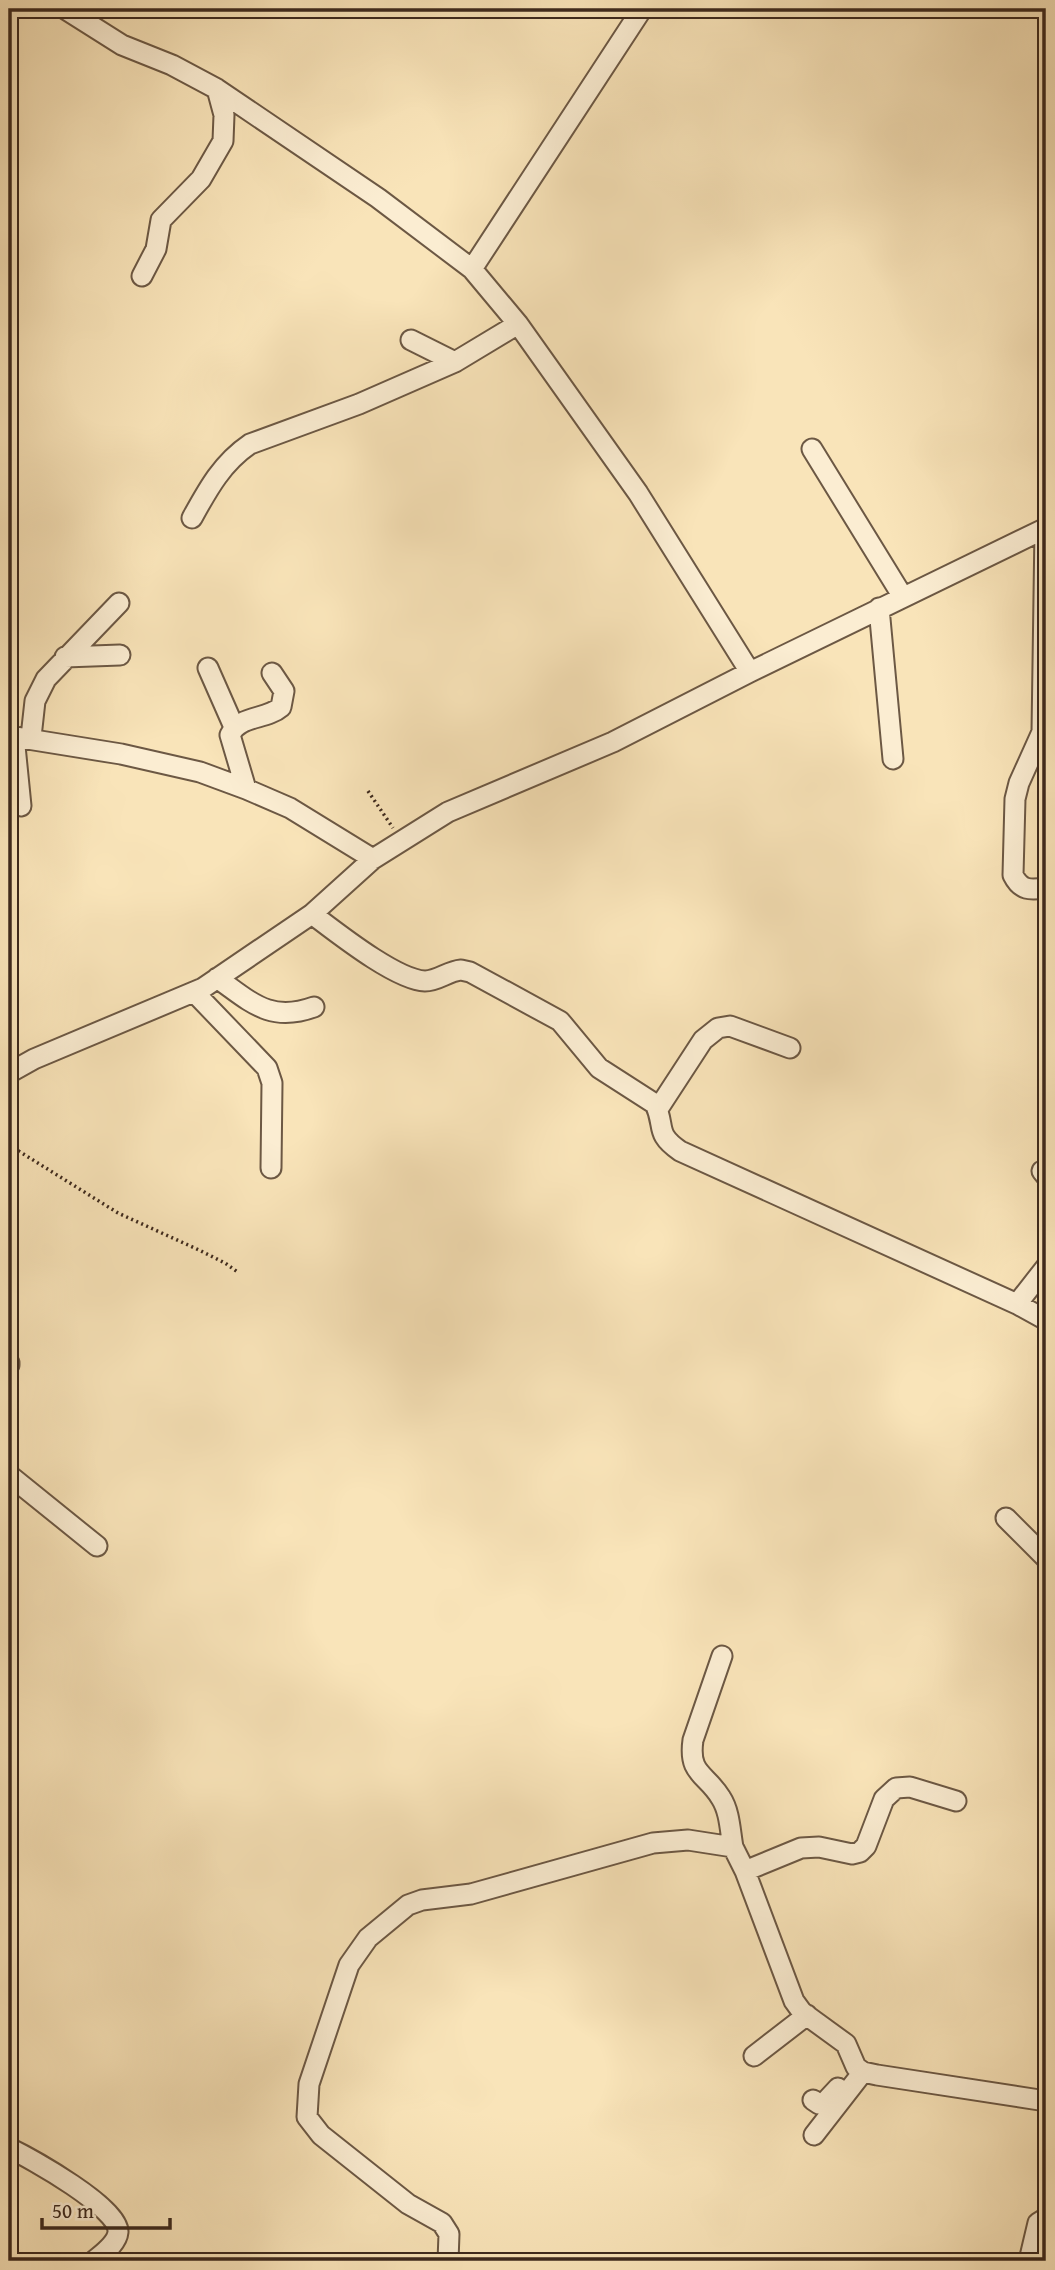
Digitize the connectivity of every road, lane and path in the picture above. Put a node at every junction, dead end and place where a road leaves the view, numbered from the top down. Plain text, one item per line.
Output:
1 (65, 9) edge
2 (642, 9) edge
3 (217, 89) junction
4 (472, 269) junction
5 (142, 276) dead end
6 (518, 324) junction
7 (411, 340) dead end
8 (455, 362) junction
9 (812, 449) dead end
10 (192, 518) dead end
11 (1046, 529) edge
12 (903, 597) junction
13 (119, 604) dead end
14 (879, 608) junction
15 (120, 655) dead end
16 (65, 657) junction
17 (208, 668) dead end
18 (750, 672) junction
19 (272, 673) dead end
20 (234, 727) junction
21 (18, 736) edge
22 (1044, 738) edge
23 (893, 759) dead end
24 (246, 789) junction
25 (368, 791) dead end
26 (21, 806) dead end
27 (402, 841) junction
28 (373, 859) junction
29 (1046, 888) edge
30 (312, 914) junction
31 (217, 978) junction
32 (194, 992) junction
33 (314, 1007) dead end
34 (790, 1048) dead end
35 (9, 1073) edge
36 (658, 1109) junction
37 (9, 1144) edge
38 (271, 1168) dead end
39 (1046, 1267) edge
40 (239, 1273) dead end
41 (1017, 1304) junction
42 (1046, 1320) edge
43 (9, 1475) edge
44 (1006, 1518) dead end
45 (97, 1546) dead end
46 (1046, 1558) edge
47 (722, 1657) dead end
48 (956, 1801) dead end
49 (733, 1847) junction
50 (745, 1871) junction
51 (807, 2015) junction
52 (754, 2056) dead end
53 (858, 2078) junction
54 (813, 2100) dead end
55 (1046, 2101) edge
56 (814, 2135) dead end
57 (9, 2148) edge
58 (1046, 2218) edge
59 (94, 2261) edge
60 (448, 2261) edge
61 (1029, 2261) edge

1 - 3 street
2 - 4 street
3 - 4 street
3 - 5 street
4 - 6 street
6 - 8 street
6 - 18 street
7 - 8 street
8 - 10 street
9 - 12 street
11 - 12 street
11 - 22 street
12 - 14 street
13 - 16 street
14 - 18 street
14 - 23 street
15 - 16 street
16 - 21 street
17 - 20 street
18 - 27 street
19 - 20 street
20 - 24 street
21 - 24 street
21 - 26 street
22 - 29 street
24 - 28 street
25 - 27 path
27 - 28 street
28 - 30 street
30 - 31 street
30 - 36 street
31 - 32 street
31 - 33 street
32 - 35 street
32 - 38 street
34 - 36 street
36 - 41 street
37 - 40 path
39 - 41 street
41 - 42 street
43 - 45 street
44 - 46 street
47 - 49 street
48 - 50 street
49 - 50 street
49 - 60 street
50 - 51 street
51 - 52 street
51 - 53 street
53 - 54 street
53 - 55 street
53 - 56 street
57 - 59 street
58 - 61 street

